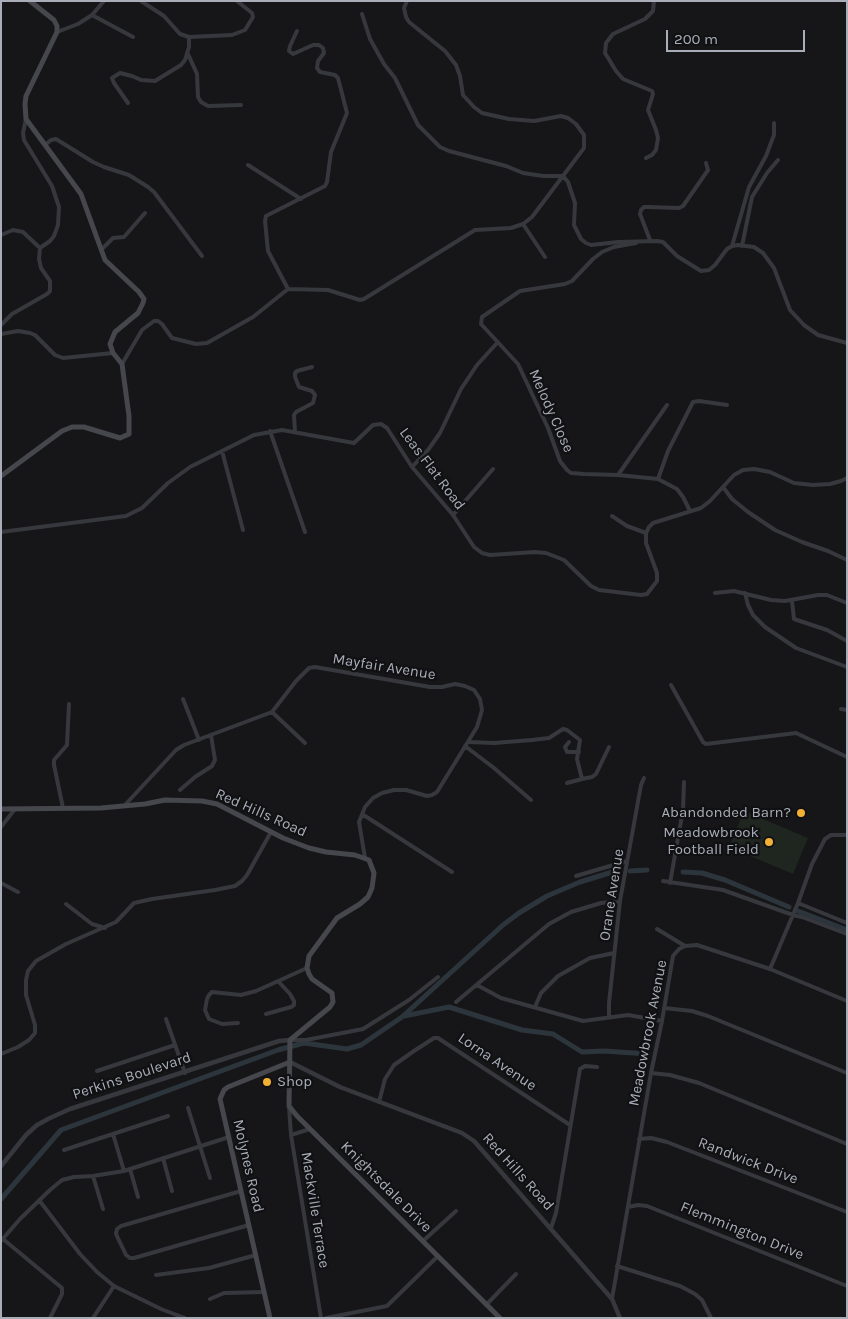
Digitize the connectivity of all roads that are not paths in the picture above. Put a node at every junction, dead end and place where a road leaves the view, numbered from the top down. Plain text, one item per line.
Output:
1 (30, 1) edge
2 (141, 1) edge
3 (237, 1) edge
4 (407, 1) edge
5 (654, 1) edge
6 (102, 2) edge
7 (92, 14) junction
8 (362, 14) dead end
9 (297, 31) dead end
10 (57, 32) junction
11 (133, 37) dead end
12 (189, 37) junction
13 (188, 54) junction
14 (128, 103) dead end
15 (241, 106) dead end
16 (26, 119) junction
17 (774, 123) dead end
18 (44, 145) junction
19 (646, 158) dead end
20 (778, 160) dead end
21 (706, 164) dead end
22 (248, 165) dead end
23 (563, 176) junction
24 (301, 199) junction
25 (145, 213) dead end
26 (523, 224) junction
27 (1, 236) edge
28 (650, 240) junction
29 (640, 242) junction
30 (732, 246) junction
31 (742, 246) junction
32 (40, 248) junction
33 (101, 250) junction
34 (202, 256) dead end
35 (545, 258) dead end
36 (288, 289) junction
37 (1, 325) edge
38 (1, 334) edge
39 (847, 343) edge
40 (497, 344) junction
41 (113, 353) junction
42 (122, 364) junction
43 (312, 367) dead end
44 (666, 405) dead end
45 (727, 405) dead end
46 (270, 431) junction
47 (294, 432) junction
48 (222, 451) junction
49 (412, 467) junction
50 (493, 469) dead end
51 (618, 475) junction
52 (1, 476) edge
53 (847, 478) edge
54 (658, 479) junction
55 (723, 487) junction
56 (690, 510) junction
57 (453, 515) junction
58 (612, 516) dead end
59 (244, 530) dead end
60 (1, 532) edge
61 (306, 532) dead end
62 (646, 533) junction
63 (847, 560) edge
64 (745, 592) junction
65 (715, 593) dead end
66 (792, 601) junction
67 (847, 603) edge
68 (847, 641) edge
69 (847, 667) edge
70 (671, 685) dead end
71 (183, 699) dead end
72 (69, 704) dead end
73 (841, 709) dead end
74 (847, 710) edge
75 (272, 712) junction
76 (211, 735) junction
77 (199, 740) junction
78 (469, 742) junction
79 (569, 742) dead end
80 (306, 743) dead end
81 (465, 746) junction
82 (609, 747) dead end
83 (579, 752) junction
84 (847, 757) edge
85 (582, 778) junction
86 (644, 778) dead end
87 (684, 782) dead end
88 (567, 784) dead end
89 (180, 790) dead end
90 (531, 800) dead end
91 (124, 806) junction
92 (63, 808) junction
93 (1, 809) edge
94 (15, 809) junction
95 (362, 814) junction
96 (1, 826) edge
97 (271, 832) junction
98 (847, 835) edge
99 (365, 858) junction
100 (627, 861) junction
101 (452, 872) dead end
102 (576, 876) dead end
103 (662, 881) dead end
104 (1, 883) edge
105 (670, 883) junction
106 (18, 892) dead end
107 (620, 901) junction
108 (798, 903) junction
109 (66, 904) dead end
110 (793, 915) junction
111 (847, 922) edge
112 (105, 928) junction
113 (658, 929) dead end
114 (847, 934) edge
115 (685, 946) junction
116 (614, 953) junction
117 (307, 968) junction
118 (770, 969) junction
119 (438, 977) dead end
120 (278, 981) junction
121 (477, 985) junction
122 (847, 1001) edge
123 (456, 1002) dead end
124 (535, 1007) junction
125 (664, 1008) junction
126 (266, 1014) dead end
127 (609, 1017) junction
128 (166, 1019) dead end
129 (662, 1022) junction
130 (238, 1024) dead end
131 (290, 1040) junction
132 (175, 1045) junction
133 (1, 1054) edge
134 (290, 1061) junction
135 (597, 1067) dead end
136 (97, 1070) dead end
137 (185, 1073) junction
138 (651, 1073) junction
139 (847, 1073) edge
140 (379, 1102) junction
141 (289, 1106) junction
142 (188, 1108) dead end
143 (168, 1116) dead end
144 (570, 1125) junction
145 (310, 1129) junction
146 (113, 1134) junction
147 (291, 1135) junction
148 (229, 1138) junction
149 (639, 1139) junction
150 (847, 1144) edge
151 (199, 1146) junction
152 (64, 1150) dead end
153 (163, 1158) junction
154 (1, 1166) edge
155 (130, 1168) junction
156 (124, 1171) junction
157 (93, 1176) junction
158 (210, 1178) dead end
159 (172, 1191) dead end
160 (241, 1191) junction
161 (138, 1197) dead end
162 (39, 1200) junction
163 (628, 1207) junction
164 (103, 1209) dead end
165 (456, 1211) dead end
166 (847, 1212) edge
167 (249, 1225) junction
168 (551, 1228) junction
169 (2, 1240) edge
170 (423, 1242) junction
171 (256, 1254) junction
172 (437, 1256) junction
173 (617, 1266) junction
174 (516, 1274) dead end
175 (156, 1275) dead end
176 (114, 1286) junction
177 (847, 1286) edge
178 (264, 1292) junction
179 (210, 1299) dead end
180 (612, 1299) junction
181 (486, 1305) junction
182 (93, 1317) edge
183 (50, 1318) edge
184 (185, 1318) edge
185 (270, 1318) edge
186 (321, 1318) edge
187 (326, 1318) edge
188 (500, 1318) edge
189 (620, 1318) edge
190 (711, 1318) edge

1 - 10 main road
2 - 12 street
3 - 12 street
4 - 23 street
5 - 19 street
6 - 7 street
7 - 10 street
7 - 11 street
8 - 23 street
9 - 24 street
10 - 16 main road
12 - 13 street
13 - 14 street
13 - 15 street
16 - 18 main road
16 - 32 street
17 - 30 street
18 - 33 main road
18 - 34 street
20 - 31 street
21 - 28 street
22 - 24 street
23 - 26 street
23 - 29 street
24 - 36 street
25 - 33 street
26 - 35 street
26 - 36 street
27 - 32 street
28 - 29 street
28 - 30 street
29 - 40 street, Melody Close
30 - 31 street
31 - 39 street
32 - 37 street
33 - 41 main road
36 - 42 street
38 - 41 street
40 - 49 street
40 - 51 street, Melody Close
41 - 42 main road
42 - 52 main road
43 - 47 street
44 - 51 street
45 - 54 street
46 - 47 street, Leas Flat Road
46 - 48 street, Leas Flat Road
46 - 61 street
47 - 49 street, Leas Flat Road
48 - 59 street
48 - 60 street, Leas Flat Road
49 - 57 street, Leas Flat Road
50 - 57 street
51 - 54 street, Melody Close
53 - 55 street
54 - 56 street, Melody Close
55 - 56 street
55 - 63 street
56 - 62 street
57 - 62 street, Leas Flat Road
58 - 62 street
64 - 65 street
64 - 66 street
64 - 69 street
66 - 67 street
66 - 68 street
70 - 84 street
71 - 77 street
72 - 92 street
73 - 74 street
75 - 76 street
75 - 78 street, Mayfair Avenue
75 - 80 street
76 - 77 street
76 - 89 street
77 - 91 street
78 - 81 street, Mayfair Avenue
78 - 83 street
79 - 83 street
81 - 90 street
81 - 95 street, Mayfair Avenue
82 - 85 street
83 - 85 street
85 - 88 street
86 - 100 street, Orane Avenue
87 - 105 street
91 - 92 main road, Red Hills Road
91 - 97 main road, Red Hills Road
92 - 94 main road, Red Hills Road
93 - 94 main road, Red Hills Road
94 - 96 street
95 - 99 street
95 - 101 street
97 - 99 main road, Red Hills Road
97 - 112 street
98 - 108 street
99 - 117 main road
100 - 102 street
100 - 107 street, Orane Avenue
103 - 105 street
104 - 106 street
105 - 110 street
107 - 116 street, Orane Avenue
107 - 121 street
108 - 110 street
108 - 111 street
109 - 112 street
110 - 114 street
110 - 118 street
112 - 133 street
113 - 115 street
115 - 118 street, Meadowbrook Avenue
115 - 125 street, Meadowbrook Avenue
116 - 124 street
116 - 127 street, Orane Avenue
117 - 120 street
117 - 131 main road
118 - 122 street, Meadowbrook Avenue
119 - 131 street
120 - 126 street
120 - 130 street
121 - 123 street
121 - 124 street
124 - 127 street
125 - 129 street, Meadowbrook Avenue
125 - 139 street
127 - 129 street
128 - 132 street
129 - 138 street, Meadowbrook Avenue
131 - 134 main road
131 - 137 street, Perkins Boulevard
132 - 136 street
132 - 137 street
134 - 140 street, Red Hills Road
134 - 141 main road
134 - 148 main road, Molynes Road
135 - 144 street
137 - 154 street, Perkins Boulevard
138 - 149 street, Meadowbrook Avenue
138 - 150 street
140 - 144 street, Lorna Avenue
140 - 168 street, Red Hills Road
141 - 145 main road, Knightsdale Drive
141 - 147 street, Mackville Terrace
142 - 151 street
143 - 146 street
144 - 168 street
145 - 147 street
145 - 170 main road, Knightsdale Drive
146 - 152 street
146 - 156 street
147 - 186 street, Mackville Terrace
148 - 151 street
148 - 160 main road, Molynes Road
149 - 163 street, Meadowbrook Avenue
149 - 166 street, Randwick Drive
151 - 153 street
151 - 158 street
153 - 155 street
153 - 159 street
155 - 156 street
155 - 161 street
156 - 157 street
157 - 162 street
157 - 164 street
160 - 167 main road, Molynes Road
160 - 167 street
162 - 169 street
162 - 176 street
163 - 173 street, Meadowbrook Avenue
163 - 177 street, Flemmington Drive
165 - 170 street
167 - 171 main road, Molynes Road
168 - 180 street, Red Hills Road
169 - 183 street
170 - 172 main road, Knightsdale Drive
171 - 175 street
171 - 178 main road, Molynes Road
172 - 181 main road, Knightsdale Drive
172 - 187 street
173 - 180 street, Meadowbrook Avenue
173 - 190 street
174 - 181 street
176 - 182 street
176 - 184 street
178 - 179 street
178 - 185 main road, Molynes Road
180 - 189 street, Red Hills Road
181 - 188 main road, Knightsdale Drive

